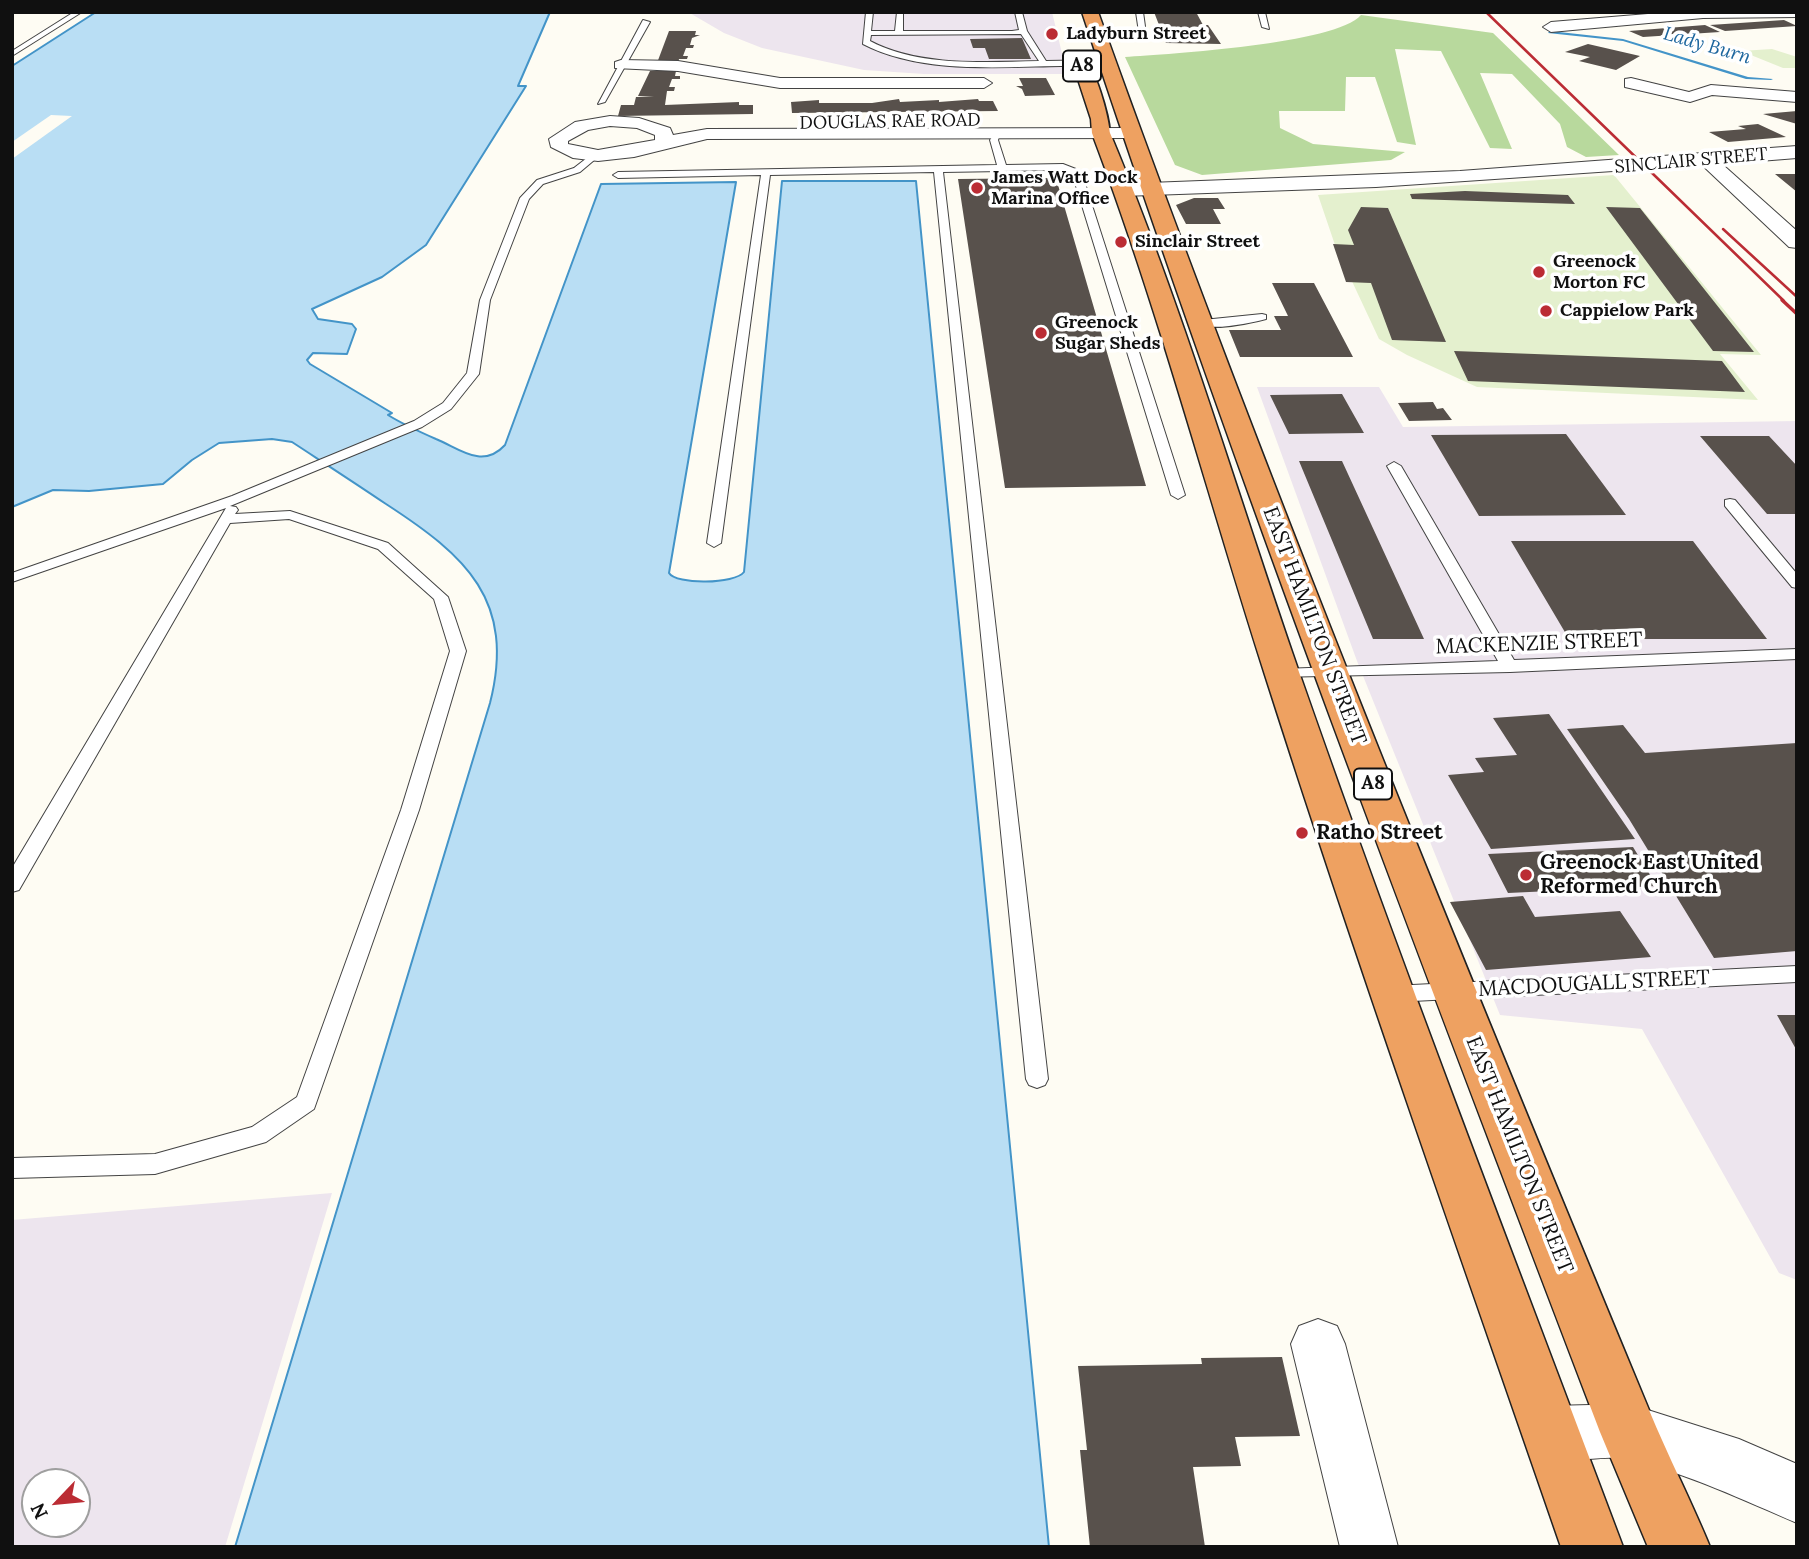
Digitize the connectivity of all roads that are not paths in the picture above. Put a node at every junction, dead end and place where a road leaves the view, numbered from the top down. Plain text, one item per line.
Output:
1 (79, 12) edge
2 (870, 12) edge
3 (900, 12) edge
4 (1018, 12) edge
5 (1090, 12) edge
6 (1139, 12) edge
7 (1261, 12) edge
8 (1721, 13) edge
9 (1797, 13) edge
10 (1587, 17) edge
11 (646, 22) dead end
12 (1266, 27) dead end
13 (1551, 27) dead end
14 (1023, 31) junction
15 (867, 33) junction
16 (899, 33) junction
17 (1144, 39) dead end
18 (12, 54) edge
19 (1087, 58) junction
20 (1043, 62) junction
21 (621, 65) junction
22 (984, 83) dead end
23 (1631, 83) dead end
24 (1797, 97) edge
25 (601, 102) dead end
26 (778, 104) junction
27 (651, 125) junction
28 (1115, 126) junction
29 (996, 134) junction
30 (664, 141) junction
31 (1797, 152) edge
32 (595, 156) junction
33 (1707, 160) junction
34 (1002, 168) junction
35 (938, 169) junction
36 (766, 172) junction
37 (618, 175) dead end
38 (1138, 189) junction
39 (1797, 242) edge
40 (1262, 317) dead end
41 (1203, 323) junction
42 (1214, 407) junction
43 (1394, 466) dead end
44 (1178, 495) dead end
45 (237, 499) junction
46 (1730, 503) dead end
47 (226, 519) junction
48 (714, 543) dead end
49 (12, 578) edge
50 (1797, 584) edge
51 (1797, 654) edge
52 (1510, 667) junction
53 (1331, 673) junction
54 (1282, 674) junction
55 (12, 886) edge
56 (1797, 974) edge
57 (1453, 991) junction
58 (1392, 994) junction
59 (1037, 1079) dead end
60 (12, 1168) edge
61 (1318, 1344) dead end
62 (1629, 1432) junction
63 (1551, 1434) junction
64 (1797, 1494) edge
65 (1369, 1547) edge
66 (1592, 1547) edge
67 (1679, 1547) edge

1 - 18 lane
2 - 15 lane
3 - 16 lane
4 - 14 lane
5 - 19 highway, EAST HAMILTON STREET / A8
6 - 17 lane
7 - 12 lane
8 - 9 street
8 - 10 street
10 - 13 street
11 - 21 lane
14 - 16 lane
14 - 20 lane
15 - 16 lane
15 - 20 lane
19 - 20 lane
19 - 28 highway, EAST HAMILTON STREET / A8
21 - 25 lane
21 - 26 street
22 - 26 street
23 - 24 street
26 - 27 street, DOUGLAS RAE ROAD
26 - 28 street, DOUGLAS RAE ROAD
27 - 30 street
27 - 32 street, DOUGLAS RAE ROAD
28 - 29 street, DOUGLAS RAE ROAD
28 - 38 highway, EAST HAMILTON STREET / A8
29 - 30 street, DOUGLAS RAE ROAD
29 - 34 lane
30 - 32 street, DOUGLAS RAE ROAD
31 - 33 street, SINCLAIR STREET
32 - 45 lane
33 - 38 street, SINCLAIR STREET
33 - 39 street
34 - 35 lane
34 - 44 lane
35 - 36 lane
35 - 59 lane
36 - 37 lane
36 - 48 lane
38 - 41 highway, EAST HAMILTON STREET / A8
38 - 42 highway, EAST HAMILTON STREET / A8
40 - 41 lane
41 - 42 highway, EAST HAMILTON STREET / A8
42 - 53 highway, EAST HAMILTON STREET / A8
42 - 54 highway, EAST HAMILTON STREET / A8
43 - 52 lane
45 - 47 lane
45 - 49 lane
46 - 50 lane
47 - 55 lane
47 - 60 lane
51 - 52 lane, MACKENZIE STREET
52 - 53 lane, MACKENZIE STREET
53 - 54 lane, MACKENZIE STREET
53 - 57 highway, EAST HAMILTON STREET / A8
54 - 58 highway, EAST HAMILTON STREET / A8
56 - 57 lane, MACDOUGALL STREET
57 - 58 lane, MACDOUGALL STREET
57 - 62 highway, EAST HAMILTON STREET / A8
58 - 63 highway, EAST HAMILTON STREET / A8
61 - 65 street
62 - 63 street
62 - 64 street
62 - 67 highway, EAST HAMILTON STREET / A8
63 - 66 highway, EAST HAMILTON STREET / A8

